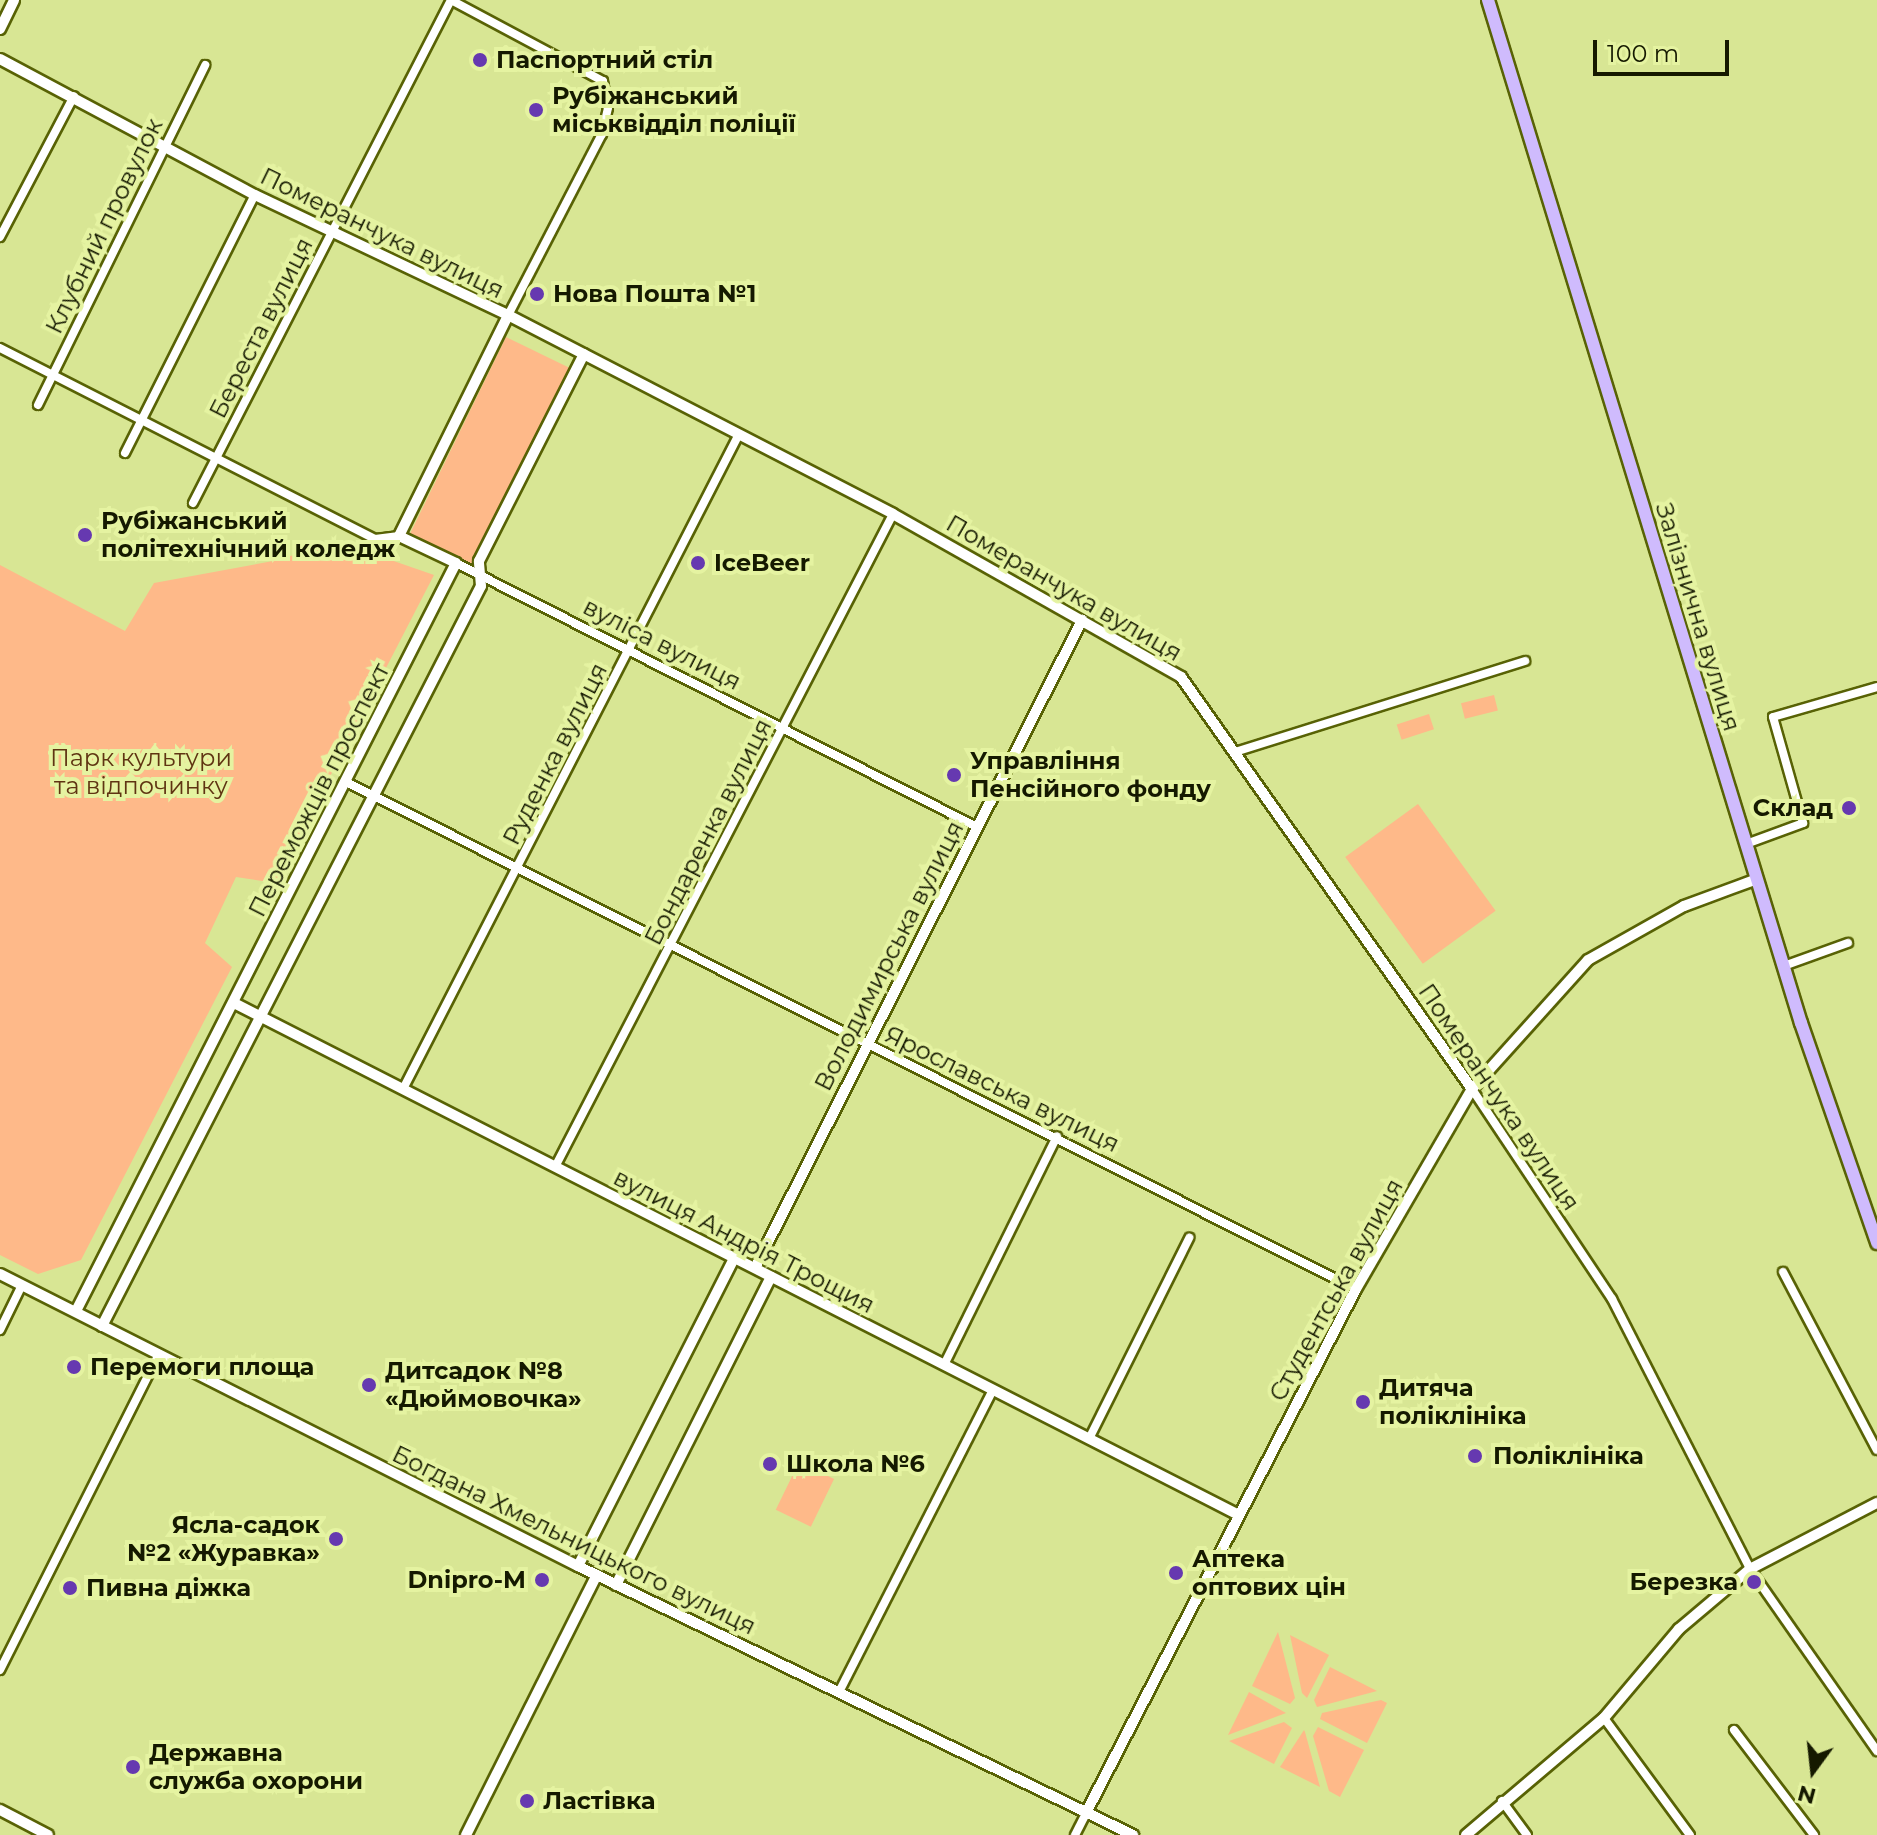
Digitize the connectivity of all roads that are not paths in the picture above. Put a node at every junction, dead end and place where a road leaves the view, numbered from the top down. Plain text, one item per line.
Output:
1 (14, 0) edge
2 (451, 0) edge
3 (1488, 0) edge
4 (0, 29) edge
5 (0, 59) edge
6 (205, 65) dead end
7 (74, 96) junction
8 (166, 148) junction
9 (255, 195) junction
10 (333, 231) junction
11 (0, 237) edge
12 (508, 315) junction
13 (0, 348) edge
14 (584, 354) junction
15 (53, 376) junction
16 (38, 405) dead end
17 (142, 420) junction
18 (739, 434) junction
19 (125, 453) dead end
20 (216, 458) junction
21 (193, 503) dead end
22 (893, 514) junction
23 (399, 536) junction
24 (456, 563) junction
25 (482, 576) junction
26 (1082, 620) junction
27 (630, 650) junction
28 (1525, 661) dead end
29 (1877, 687) edge
30 (784, 729) junction
31 (1238, 751) junction
32 (346, 782) junction
33 (372, 797) junction
34 (977, 827) junction
35 (1746, 844) junction
36 (518, 870) junction
37 (1757, 879) junction
38 (1848, 943) dead end
39 (673, 947) junction
40 (1784, 966) junction
41 (234, 1003) junction
42 (260, 1016) junction
43 (866, 1045) junction
44 (403, 1089) junction
45 (1472, 1089) junction
46 (1057, 1136) junction
47 (555, 1167) junction
48 (1189, 1238) dead end
49 (1877, 1243) edge
50 (734, 1258) junction
51 (755, 1268) junction
52 (1783, 1272) dead end
53 (0, 1274) edge
54 (771, 1277) junction
55 (22, 1285) junction
56 (1356, 1289) junction
57 (76, 1311) junction
58 (102, 1326) junction
59 (0, 1330) edge
60 (159, 1354) junction
61 (944, 1365) junction
62 (993, 1390) junction
63 (1089, 1439) junction
64 (1877, 1450) edge
65 (1877, 1503) edge
66 (1237, 1514) junction
67 (578, 1566) junction
68 (1750, 1569) junction
69 (597, 1575) junction
70 (616, 1585) junction
71 (0, 1670) edge
72 (839, 1692) junction
73 (1604, 1718) junction
74 (1734, 1730) dead end
75 (1877, 1751) edge
76 (1502, 1801) junction
77 (0, 1810) edge
78 (1087, 1811) junction
79 (48, 1835) edge
80 (466, 1835) edge
81 (1075, 1835) edge
82 (1133, 1835) edge
83 (1466, 1835) edge
84 (1527, 1835) edge
85 (1690, 1835) edge
86 (1814, 1835) edge

1 - 4 street
2 - 10 street, Береста вулиця
2 - 12 street
3 - 35 main road, Залізнична вулиця
5 - 7 street, Померанчука вулиця
6 - 8 street, Клубний провулок
7 - 8 street, Померанчука вулиця
7 - 11 street
8 - 9 street, Померанчука вулиця
8 - 15 street, Клубний провулок
9 - 10 street, Померанчука вулиця
9 - 17 street
10 - 12 street, Померанчука вулиця
10 - 20 street, Береста вулиця
12 - 14 street, Померанчука вулиця
12 - 23 street
13 - 15 street
14 - 18 street, Померанчука вулиця
14 - 25 street, Переможців проспект
15 - 16 street, Клубний провулок
15 - 17 street
17 - 19 street
17 - 20 street
18 - 22 street, Померанчука вулиця
18 - 27 street, Руденка вулиця
20 - 21 street, Береста вулиця
20 - 23 street
22 - 26 street, Померанчука вулиця
22 - 30 street, Бондаренка вулиця
23 - 24 street
24 - 25 street, вуліса вулиця
24 - 32 street, Переможців проспект
25 - 27 street, вуліса вулиця
25 - 33 street, Переможців проспект
26 - 31 street, Померанчука вулиця
26 - 34 street, Володимирська вулиця
27 - 30 street, вуліса вулиця
27 - 36 street, Руденка вулиця
28 - 31 street
29 - 35 street
30 - 34 street, вуліса вулиця
30 - 39 street, Бондаренка вулиця
31 - 45 street, Померанчука вулиця
32 - 33 street, Ярославська вулиця
32 - 41 street, Переможців проспект
33 - 36 street, Ярославська вулиця
33 - 42 street, Переможців проспект
34 - 43 street, Володимирська вулиця
35 - 37 main road, Залізнична вулиця
36 - 39 street, Ярославська вулиця
36 - 44 street, Руденка вулиця
37 - 40 main road, Залізнична вулиця
37 - 45 street, Студентська вулиця
38 - 40 street
39 - 43 street, Ярославська вулиця
39 - 47 street, Бондаренка вулиця
40 - 49 main road, Залізнична вулиця
41 - 42 street, вулиця Андрія Трощия
41 - 57 street, Переможців проспект
42 - 44 street, вулиця Андрія Трощия
42 - 58 street, Переможців проспект
43 - 46 street, Ярославська вулиця
43 - 51 street, Володимирська вулиця
44 - 47 street, вулиця Андрія Трощия
45 - 56 street, Студентська вулиця
45 - 68 street, Померанчука вулиця
46 - 56 street, Ярославська вулиця
46 - 61 street
47 - 50 street, вулиця Андрія Трощия
48 - 63 street
50 - 51 street, вулиця Андрія Трощия
50 - 67 street
51 - 54 street, вулиця Андрія Трощия
52 - 64 street
53 - 55 street, Богдана Хмельницького вулиця
54 - 61 street, вулиця Андрія Трощия
54 - 70 street
55 - 57 street, Богдана Хмельницького вулиця
55 - 59 street
56 - 66 street, Студентська вулиця
57 - 58 street, Богдана Хмельницького вулиця
58 - 60 street, Богдана Хмельницького вулиця
60 - 67 street, Богдана Хмельницького вулиця
60 - 71 street
61 - 62 street, вулиця Андрія Трощия
62 - 63 street, вулиця Андрія Трощия
62 - 72 street
63 - 66 street, вулиця Андрія Трощия
65 - 68 street
66 - 78 street, Студентська вулиця
67 - 69 street, Богдана Хмельницького вулиця
68 - 73 street
68 - 75 street, Померанчука вулиця
69 - 70 street, Богдана Хмельницького вулиця
69 - 80 street
70 - 72 street, Богдана Хмельницького вулиця
72 - 78 street, Богдана Хмельницького вулиця
73 - 76 street
73 - 85 street
74 - 86 street
76 - 83 street
76 - 84 street
77 - 79 street
78 - 81 street, Студентська вулиця
78 - 82 street, Богдана Хмельницького вулиця

